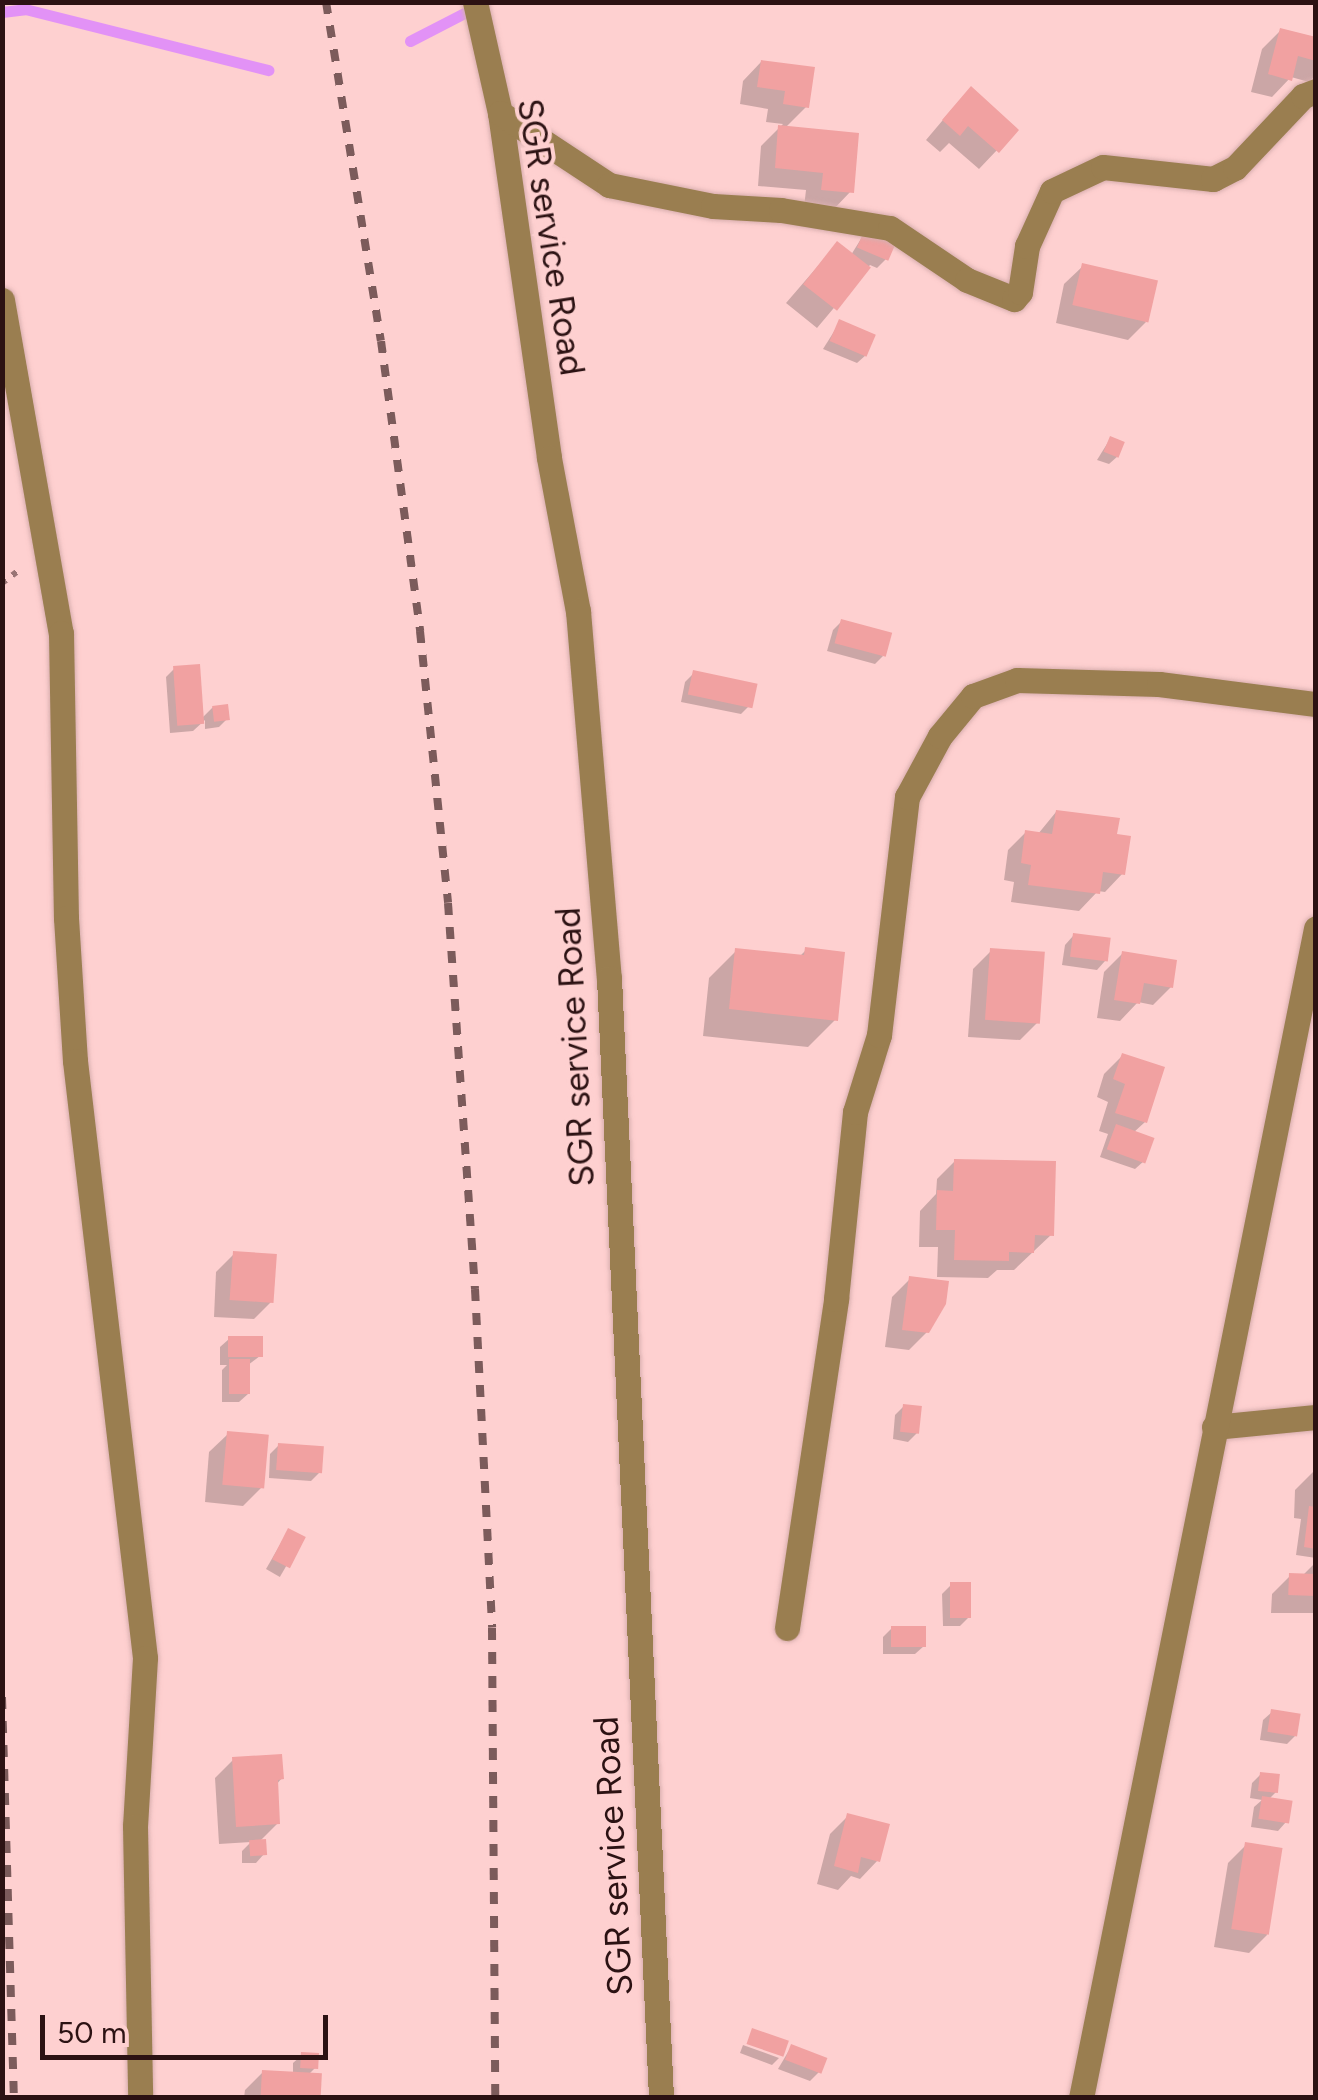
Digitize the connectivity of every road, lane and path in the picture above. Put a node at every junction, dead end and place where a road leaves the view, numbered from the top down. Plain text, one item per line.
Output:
1 (475, 2) edge
2 (1316, 90) edge
3 (500, 113) junction
4 (2, 300) edge
5 (1316, 704) edge
6 (1316, 928) edge
7 (1316, 1417) edge
8 (1214, 1427) junction
9 (788, 1628) dead end
10 (140, 2098) edge
11 (661, 2098) edge
12 (1081, 2098) edge

1 - 3 street, SGR service Road
2 - 3 street
3 - 11 street, SGR service Road
4 - 10 street
5 - 9 street
6 - 8 street
7 - 8 street
8 - 12 street

